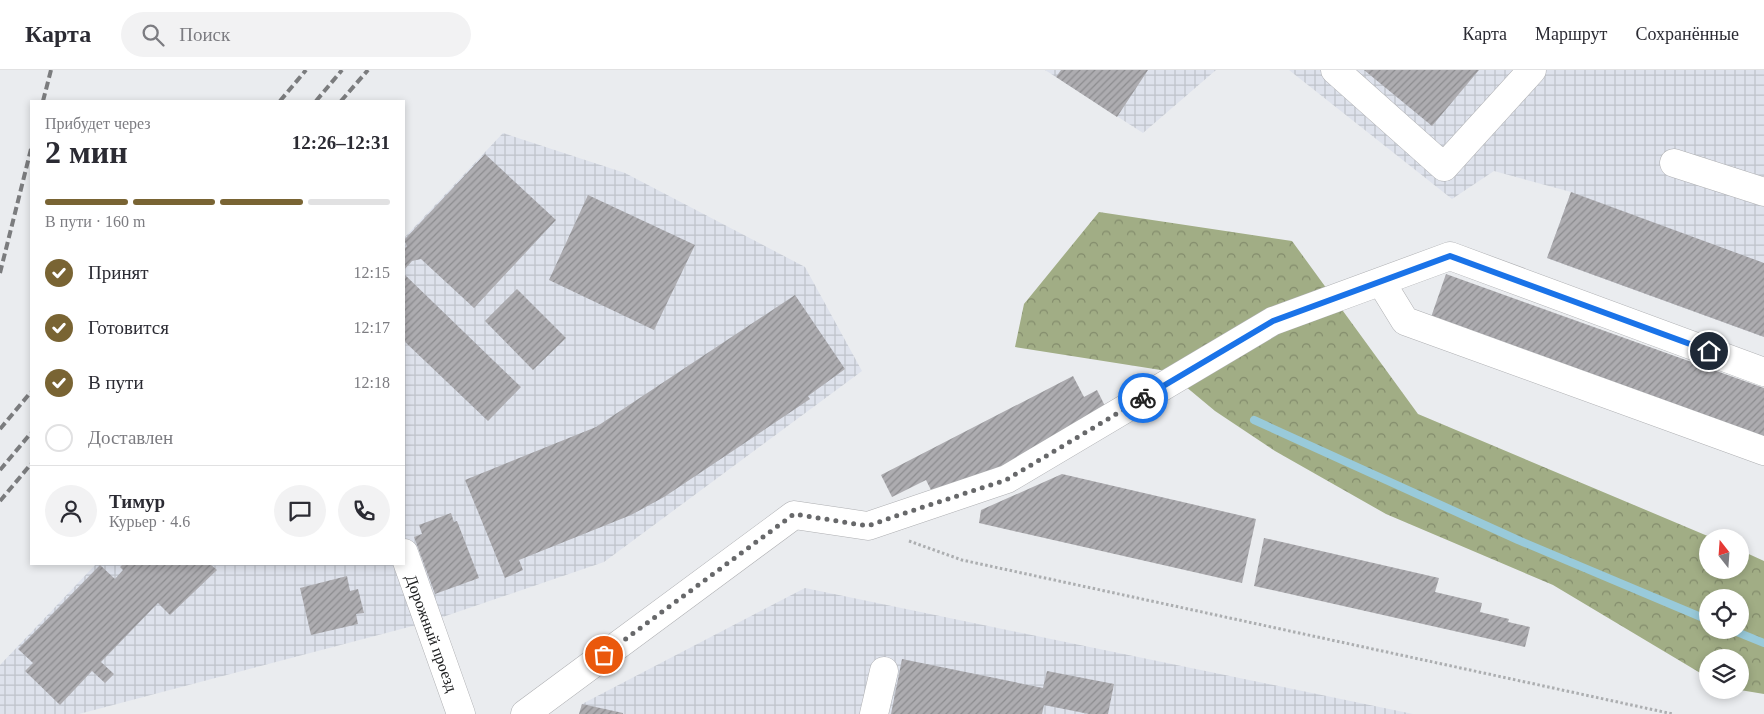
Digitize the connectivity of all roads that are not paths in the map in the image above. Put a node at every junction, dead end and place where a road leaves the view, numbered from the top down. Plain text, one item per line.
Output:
1 (1335, 70) edge
2 (1532, 70) edge
3 (1674, 163) dead end
4 (1764, 192) edge
5 (1381, 282) junction
6 (1764, 372) edge
7 (1764, 451) edge
8 (405, 556) edge
9 (884, 671) dead end
10 (461, 714) edge
11 (525, 714) edge
12 (874, 714) edge

1 - 2 lane
3 - 4 lane
5 - 6 lane
5 - 7 lane
5 - 11 lane
8 - 10 lane, Дорожный проезд
9 - 12 lane

